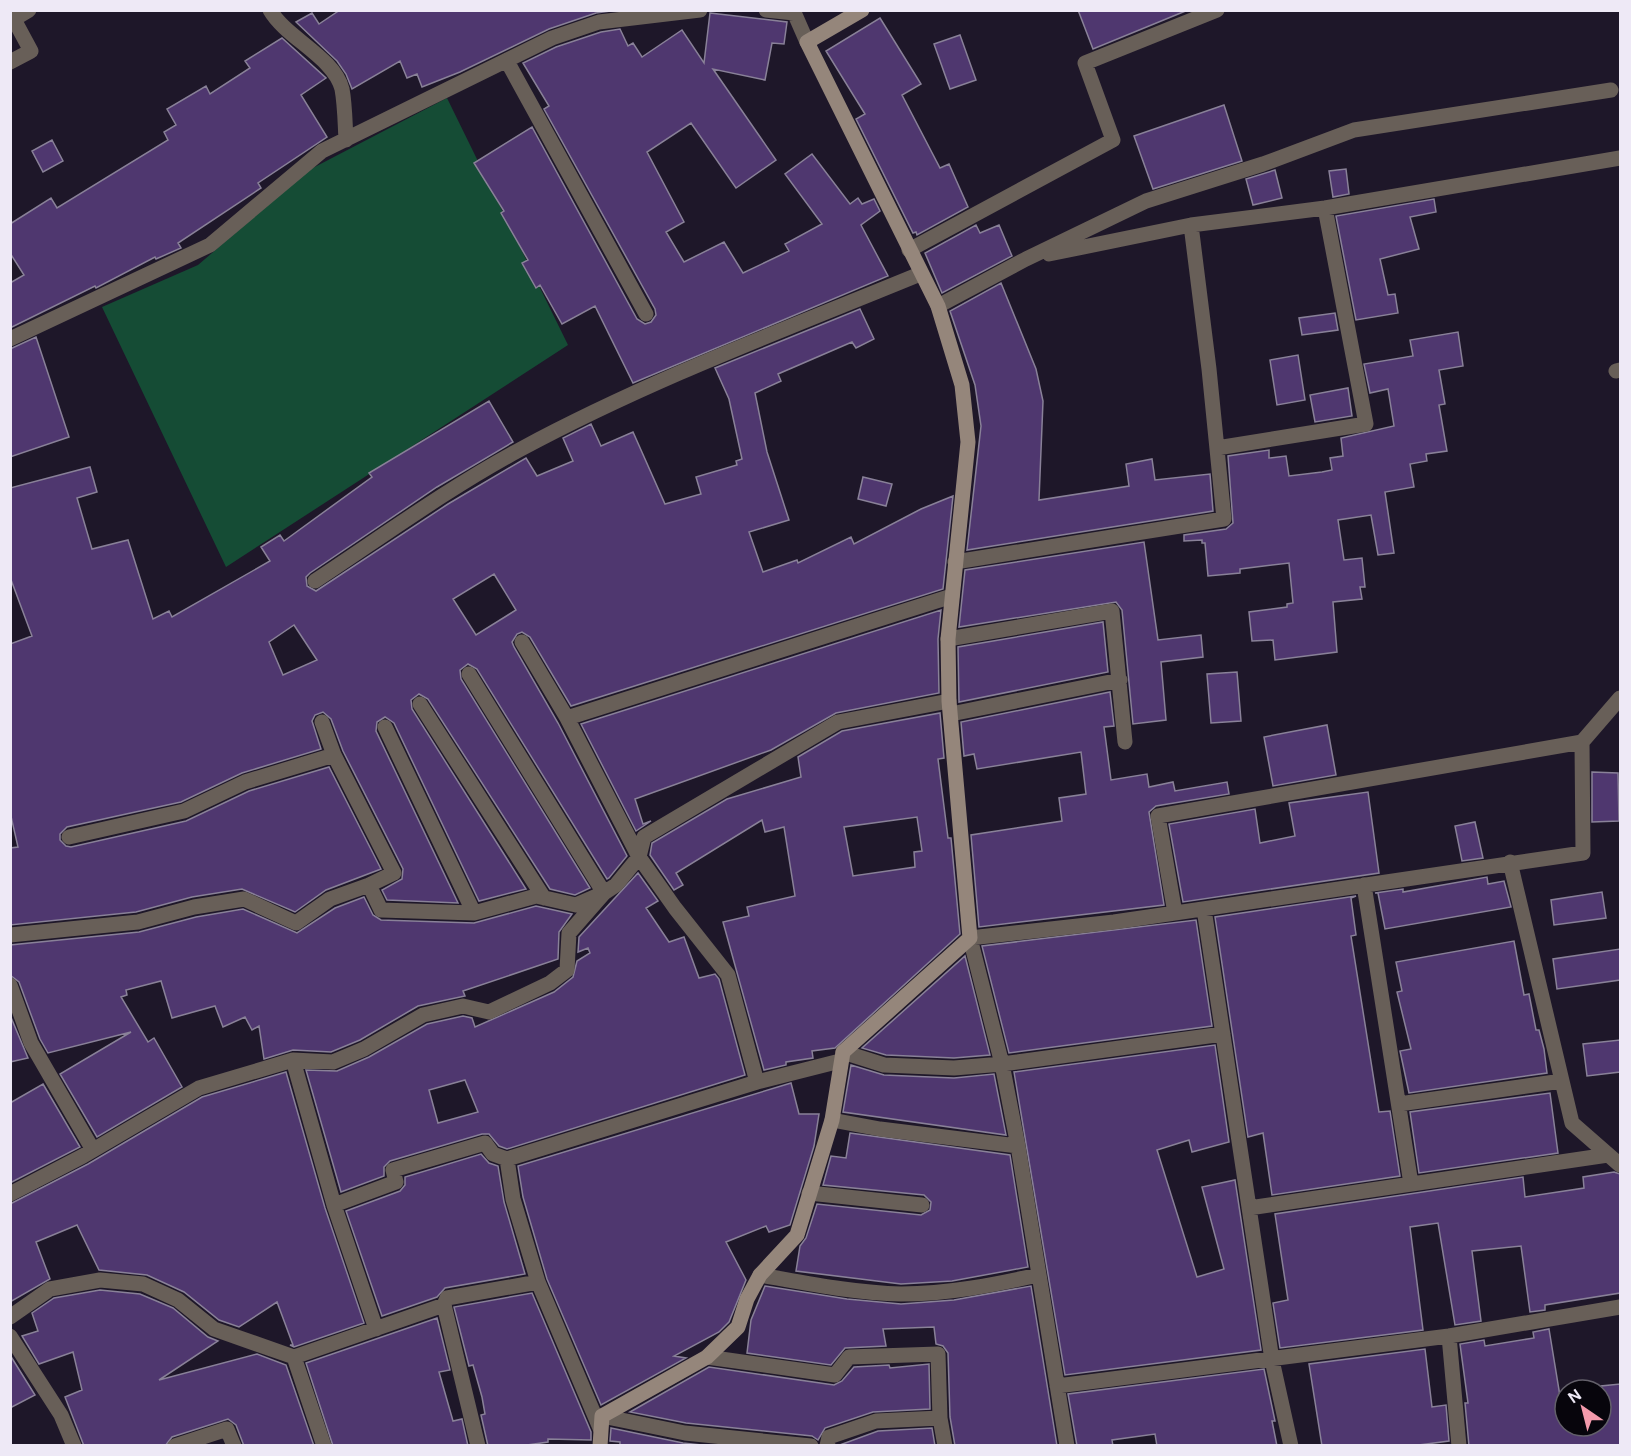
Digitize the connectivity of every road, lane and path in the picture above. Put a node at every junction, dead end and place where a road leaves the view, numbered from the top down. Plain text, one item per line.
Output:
1 (29, 10) edge
2 (270, 10) edge
3 (700, 10) edge
4 (766, 10) edge
5 (862, 10) edge
6 (1217, 10) edge
7 (793, 12) edge
8 (12, 16) edge
9 (807, 42) junction
10 (10, 62) edge
11 (507, 62) junction
12 (1611, 90) dead end
13 (346, 140) junction
14 (1620, 158) edge
15 (1325, 208) junction
16 (1191, 225) junction
17 (909, 250) junction
18 (1026, 259) junction
19 (920, 274) junction
20 (938, 306) junction
21 (646, 314) dead end
22 (10, 339) edge
23 (1217, 448) junction
24 (955, 562) junction
25 (315, 581) dead end
26 (952, 596) junction
27 (948, 639) junction
28 (522, 642) dead end
29 (469, 674) dead end
30 (1120, 680) junction
31 (1620, 698) edge
32 (420, 704) dead end
33 (950, 708) junction
34 (567, 718) junction
35 (322, 722) dead end
36 (385, 728) dead end
37 (1125, 742) dead end
38 (1582, 742) junction
39 (334, 755) junction
40 (69, 837) dead end
41 (639, 857) junction
42 (1510, 862) junction
43 (369, 885) junction
44 (1364, 885) junction
45 (604, 893) junction
46 (544, 898) junction
47 (1204, 909) junction
48 (474, 913) junction
49 (1175, 913) junction
50 (10, 935) edge
51 (970, 938) junction
52 (10, 985) edge
53 (1223, 1034) junction
54 (841, 1056) junction
55 (292, 1060) junction
56 (1002, 1064) junction
57 (1562, 1081) junction
58 (757, 1082) junction
59 (1398, 1104) junction
60 (832, 1120) junction
61 (1018, 1146) junction
62 (93, 1150) junction
63 (1608, 1155) junction
64 (507, 1159) junction
65 (1620, 1166) edge
66 (1411, 1184) junction
67 (809, 1193) junction
68 (10, 1194) edge
69 (333, 1205) junction
70 (922, 1205) dead end
71 (1249, 1208) junction
72 (760, 1275) junction
73 (1038, 1275) junction
74 (538, 1282) junction
75 (444, 1305) junction
76 (1620, 1306) edge
77 (10, 1317) edge
78 (376, 1329) junction
79 (10, 1336) edge
80 (1449, 1336) junction
81 (294, 1357) junction
82 (707, 1357) junction
83 (1272, 1360) junction
84 (1057, 1386) junction
85 (940, 1418) junction
86 (601, 1422) junction
87 (828, 1443) edge
88 (74, 1446) edge
89 (175, 1446) edge
90 (234, 1446) edge
91 (324, 1446) edge
92 (477, 1446) edge
93 (600, 1446) edge
94 (811, 1446) edge
95 (945, 1446) edge
96 (1067, 1446) edge
97 (1291, 1446) edge
98 (1459, 1446) edge

1 - 8 street
2 - 13 street
3 - 11 street
4 - 7 street
5 - 9 street
6 - 17 street
7 - 9 street
8 - 10 street
9 - 17 street
11 - 13 street
11 - 21 street
12 - 18 street
13 - 22 street
14 - 15 street
15 - 16 street
15 - 23 street
16 - 18 street
16 - 23 street
17 - 19 street
18 - 20 street
19 - 20 street
19 - 25 street
20 - 24 street
23 - 24 street
24 - 26 street
26 - 27 street
26 - 34 street
27 - 30 street
27 - 33 street
28 - 34 street
29 - 45 street
30 - 33 street
30 - 37 street
31 - 38 street
32 - 46 street
33 - 41 street
33 - 51 street
34 - 41 street
35 - 39 street
36 - 48 street
38 - 42 street
38 - 49 street
39 - 40 street
39 - 43 street
41 - 45 street
41 - 58 street
42 - 44 street
42 - 57 street
43 - 48 street
43 - 50 street
44 - 47 street
44 - 59 street
45 - 46 street
45 - 55 street
46 - 48 street
47 - 49 street
47 - 53 street
49 - 51 street
51 - 54 street
51 - 56 street
52 - 62 street
53 - 56 street
53 - 71 street
54 - 56 street
54 - 58 street
54 - 60 street
55 - 62 street
55 - 69 street
56 - 61 street
57 - 59 street
57 - 63 street
58 - 64 street
59 - 66 street
60 - 61 street
60 - 67 street
61 - 73 street
62 - 68 street
63 - 65 street
63 - 66 street
64 - 69 street
64 - 74 street
66 - 71 street
67 - 70 street
67 - 72 street
69 - 78 street
71 - 83 street
72 - 73 street
72 - 82 street
73 - 84 street
74 - 75 street
74 - 86 street
75 - 78 street
75 - 92 street
76 - 80 street
77 - 81 street
78 - 81 street
79 - 88 street
80 - 83 street
80 - 98 street
81 - 91 street
82 - 85 street
82 - 86 street
83 - 84 street
83 - 97 street
84 - 96 street
85 - 87 street
85 - 95 street
86 - 93 street
86 - 94 street
89 - 90 street

